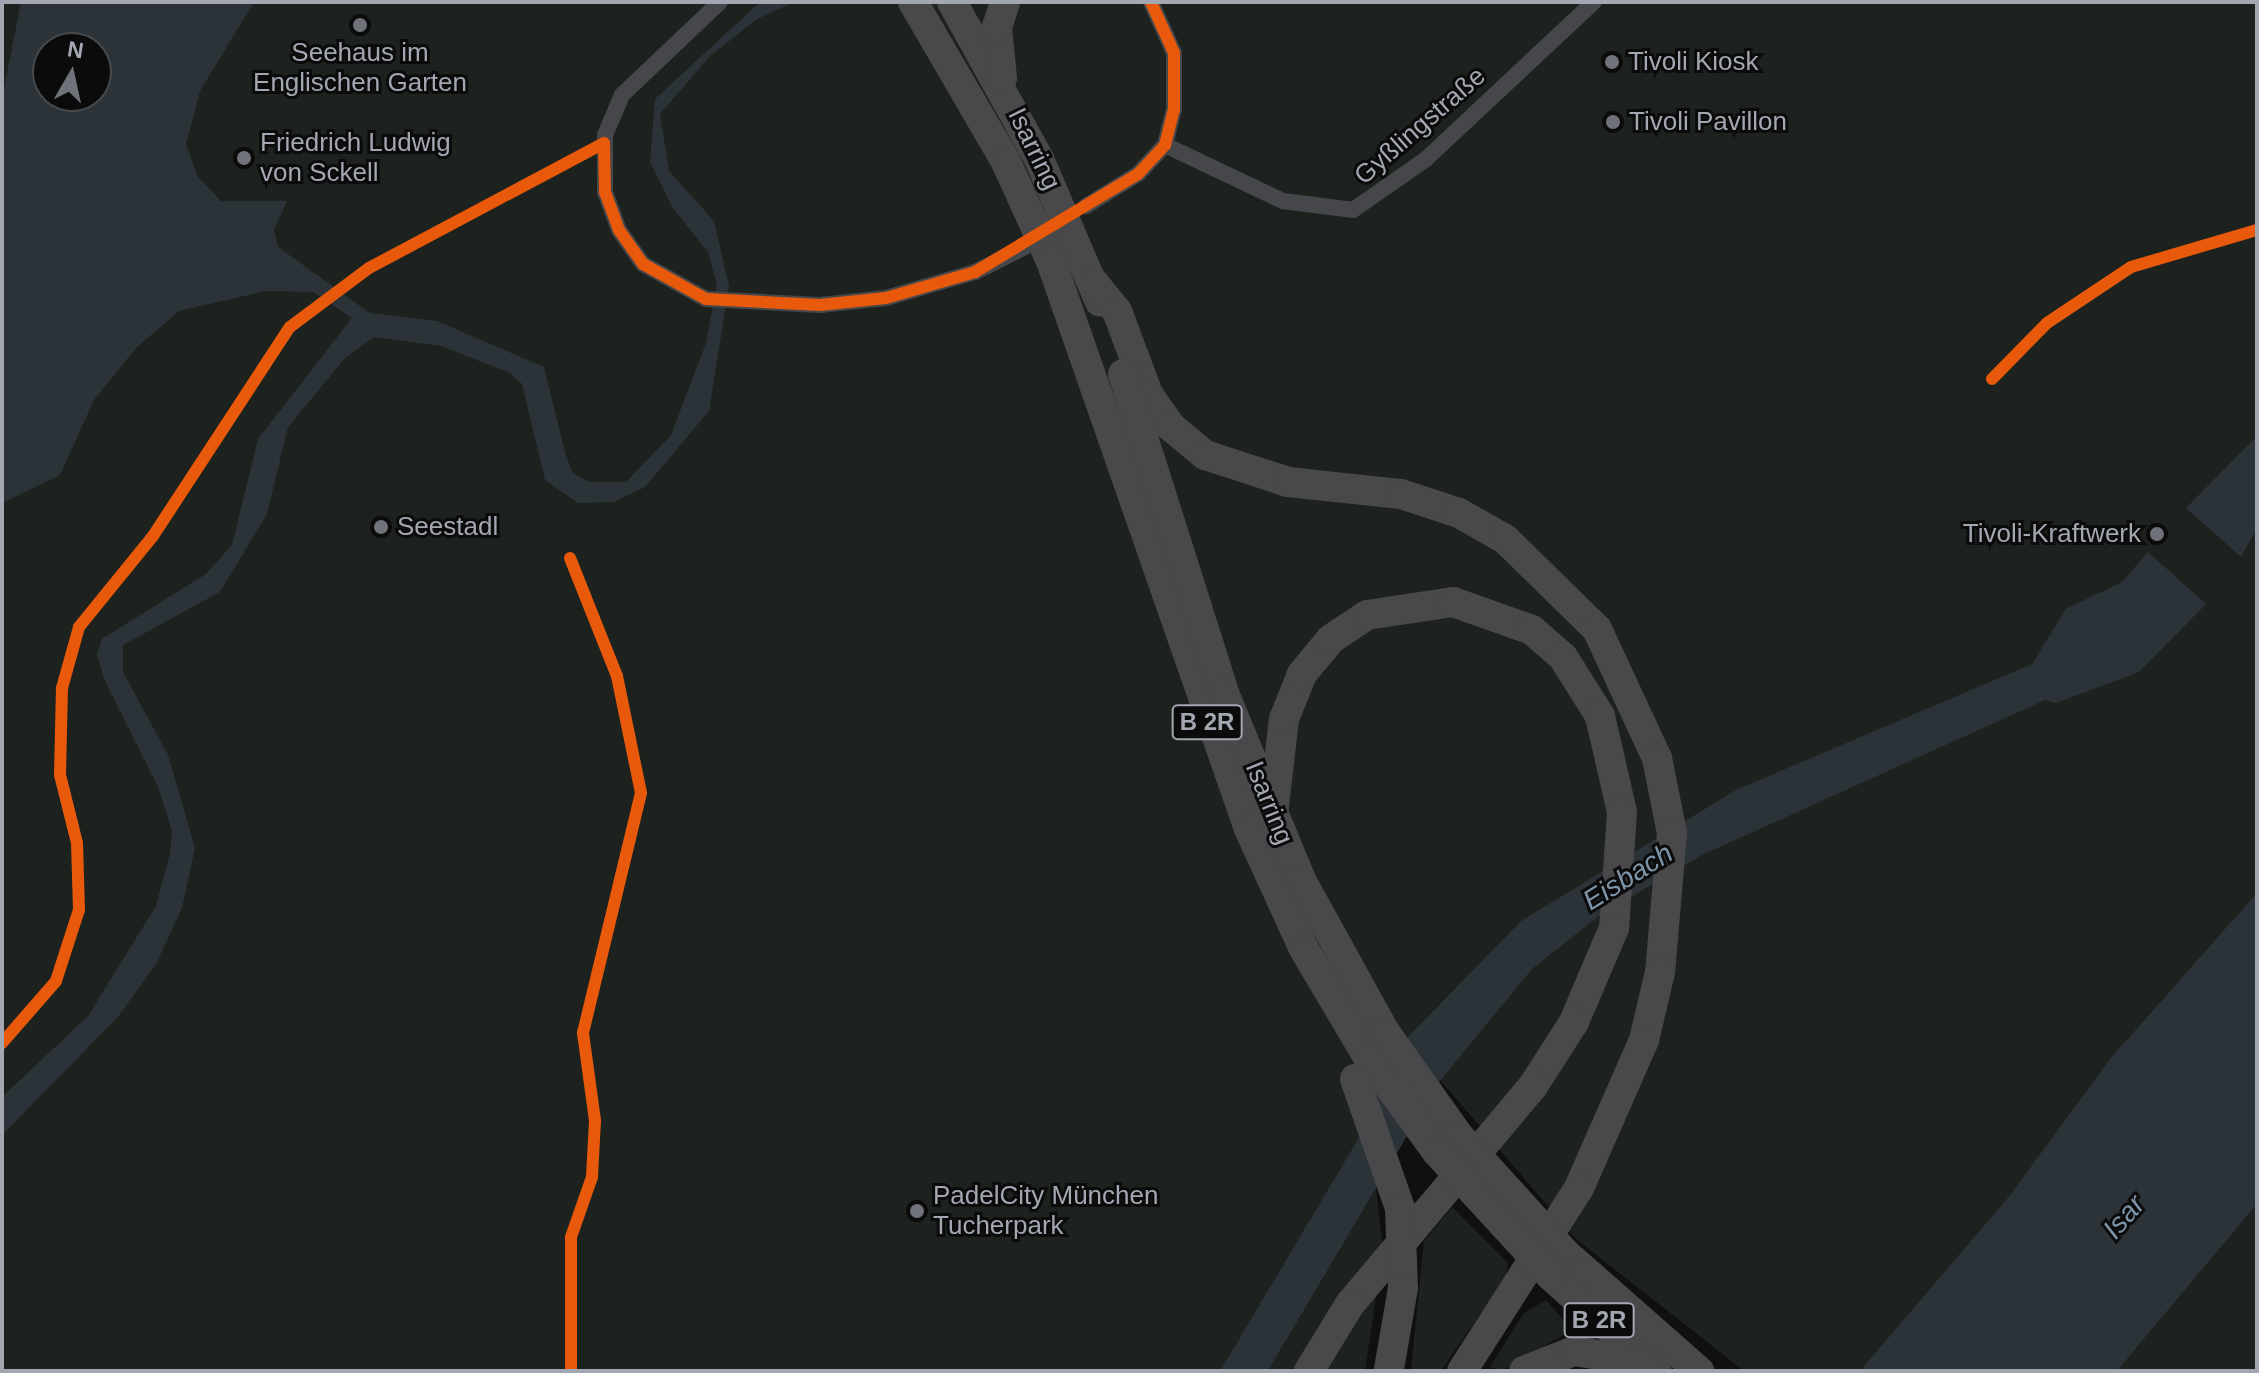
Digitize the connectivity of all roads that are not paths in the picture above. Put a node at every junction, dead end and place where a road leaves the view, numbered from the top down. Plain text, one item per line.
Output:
1 (720, 2) edge
2 (913, 2) edge
3 (952, 2) edge
4 (1005, 2) edge
5 (1151, 2) edge
6 (1594, 2) edge
7 (1004, 88) junction
8 (1165, 145) junction
9 (1086, 206) dead end
10 (1025, 247) dead end
11 (1094, 283) junction
12 (1273, 815) junction
13 (1362, 1069) junction
14 (1558, 1265) junction
15 (1693, 1366) edge
16 (1652, 1367) edge
17 (1388, 1370) edge
18 (1309, 1371) edge
19 (1462, 1371) edge
20 (1524, 1371) edge

1 - 10 street
2 - 13 highway, Isarring / B 2R
3 - 7 highway, Isarring
4 - 7 highway
5 - 8 street
6 - 8 street, Gyßlingstraße
7 - 11 highway, Isarring
8 - 9 street
11 - 12 highway, Isarring
11 - 19 highway
12 - 14 highway, Isarring, bridge
12 - 18 highway
13 - 14 highway, Isarring / B 2R, bridge
13 - 17 highway, bridge
14 - 15 highway, Isarring
14 - 16 highway, Isarring / B 2R
16 - 20 highway

